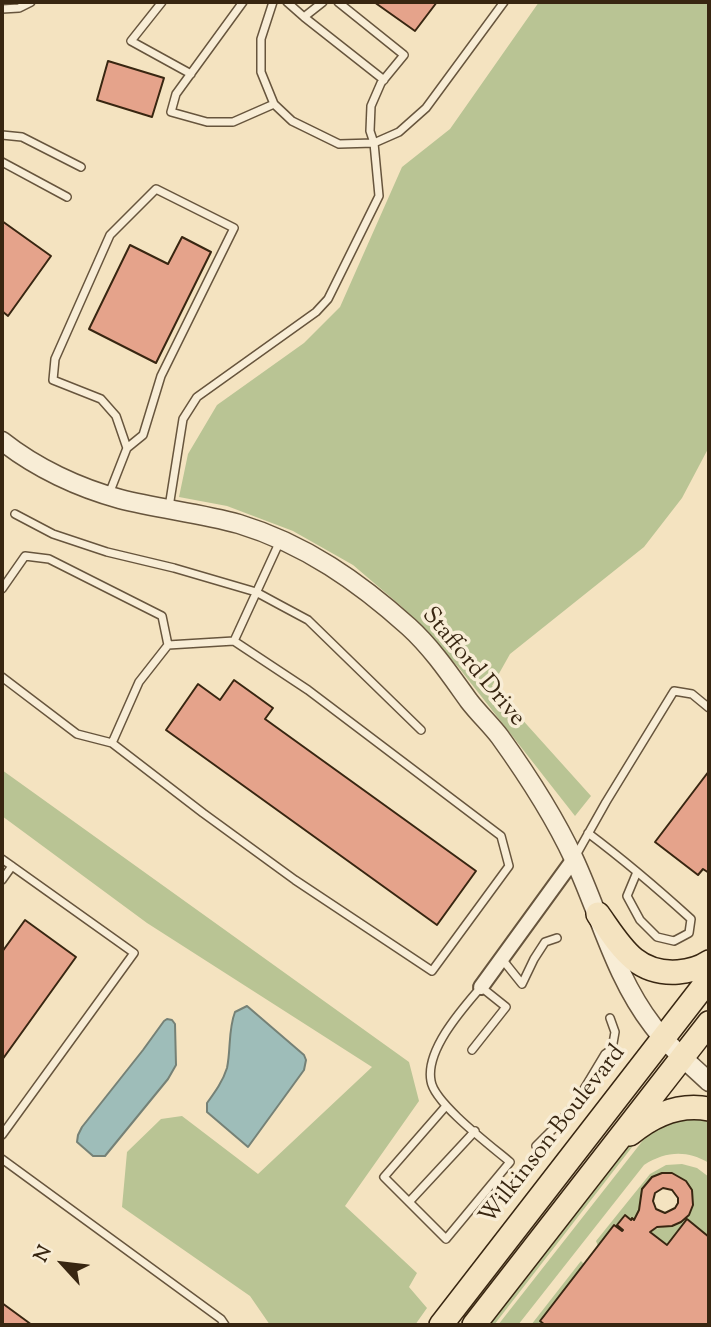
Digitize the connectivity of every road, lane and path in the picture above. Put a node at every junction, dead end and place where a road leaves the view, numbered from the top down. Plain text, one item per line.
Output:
1 (31, 2) edge
2 (162, 2) edge
3 (243, 2) edge
4 (273, 2) edge
5 (287, 2) edge
6 (323, 2) edge
7 (338, 2) edge
8 (504, 2) edge
9 (2, 9) edge
10 (304, 17) junction
11 (191, 74) junction
12 (384, 80) junction
13 (274, 104) junction
14 (2, 135) edge
15 (374, 143) junction
16 (2, 162) edge
17 (81, 167) dead end
18 (67, 197) dead end
19 (2, 441) edge
20 (127, 449) junction
21 (109, 495) junction
22 (168, 508) junction
23 (15, 514) dead end
24 (280, 540) junction
25 (2, 589) edge
26 (256, 592) junction
27 (234, 641) junction
28 (168, 645) junction
29 (2, 677) edge
30 (709, 708) edge
31 (421, 730) dead end
32 (112, 743) junction
33 (589, 833) junction
34 (2, 859) edge
35 (574, 859) junction
36 (12, 866) junction
37 (637, 872) junction
38 (2, 880) edge
39 (598, 914) junction
40 (557, 938) dead end
41 (501, 959) junction
42 (709, 962) edge
43 (709, 979) edge
44 (481, 986) junction
45 (610, 1018) dead end
46 (709, 1023) edge
47 (663, 1038) junction
48 (472, 1051) dead end
49 (682, 1057) junction
50 (709, 1082) edge
51 (446, 1106) junction
52 (709, 1109) edge
53 (475, 1131) junction
54 (2, 1135) edge
55 (536, 1146) dead end
56 (604, 1157) junction
57 (2, 1159) edge
58 (410, 1202) junction
59 (225, 1325) edge
60 (441, 1325) edge
61 (474, 1325) edge

1 - 9 lane
2 - 11 lane
3 - 11 lane
4 - 13 lane
5 - 10 lane
6 - 10 lane
7 - 12 lane
8 - 15 lane
10 - 12 lane
11 - 13 lane
12 - 15 lane
13 - 15 lane
14 - 17 lane
15 - 22 lane
16 - 18 lane
19 - 21 street, Stafford Drive
20 - 20 lane
20 - 21 lane
21 - 22 street, Stafford Drive
22 - 24 street, Stafford Drive
23 - 26 lane
24 - 26 lane
24 - 35 street, Stafford Drive
25 - 28 lane
26 - 27 lane
26 - 31 lane
27 - 28 lane
27 - 32 lane
28 - 32 lane
29 - 32 lane
30 - 33 lane
33 - 35 lane
33 - 37 lane
34 - 36 lane
35 - 39 street, Stafford Drive
35 - 41 street
36 - 38 lane
36 - 54 lane
37 - 37 lane
39 - 42 main road
39 - 47 street, Stafford Drive
40 - 41 lane
41 - 44 street
43 - 47 main road, Wilkinson Boulevard
44 - 48 lane
44 - 51 lane
45 - 55 lane
46 - 49 main road
47 - 49 street, Stafford Drive
47 - 60 main road, Wilkinson Boulevard
49 - 50 street, Stafford Drive
49 - 56 main road
51 - 53 lane
51 - 58 lane
52 - 56 main road
53 - 58 lane
53 - 58 lane
56 - 61 main road
57 - 59 lane

